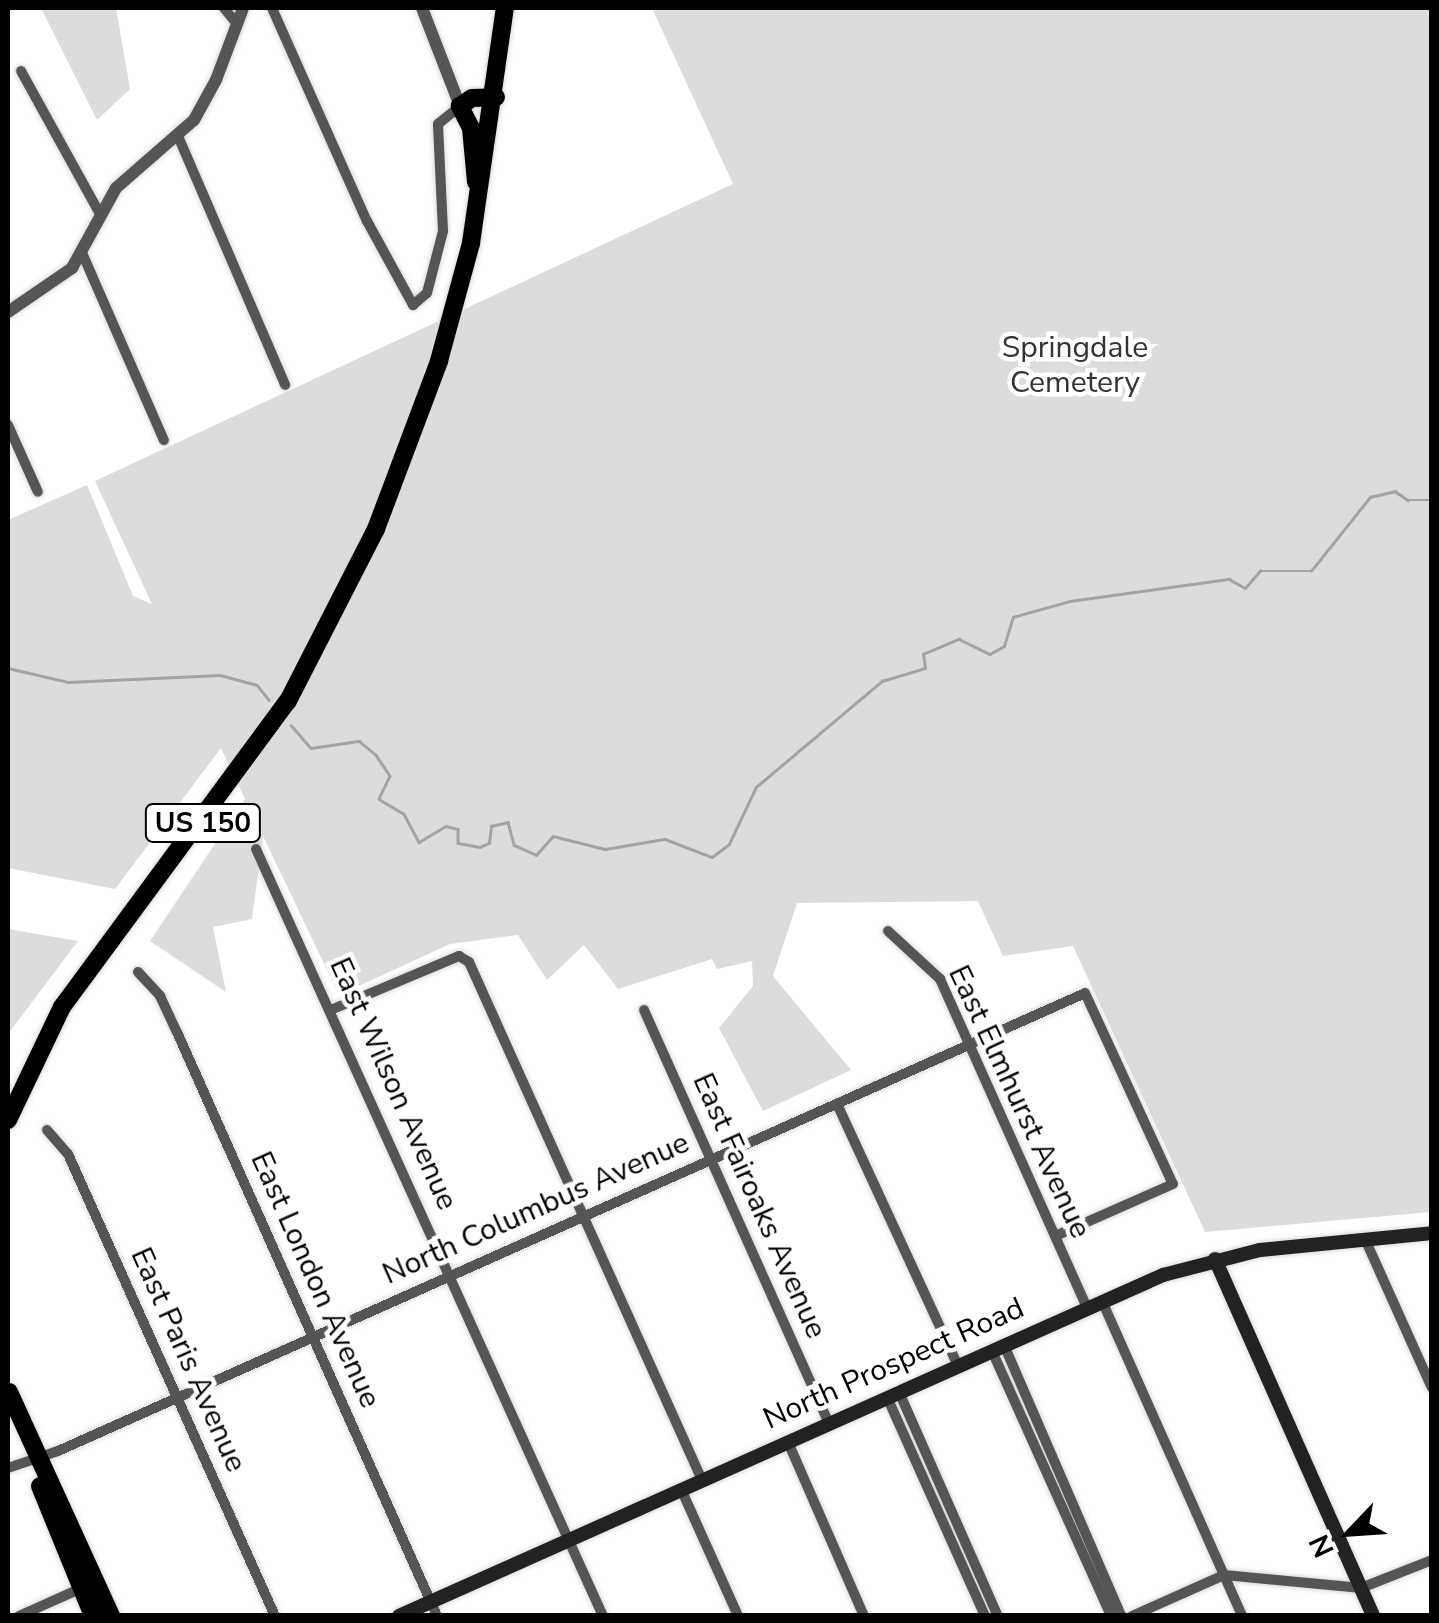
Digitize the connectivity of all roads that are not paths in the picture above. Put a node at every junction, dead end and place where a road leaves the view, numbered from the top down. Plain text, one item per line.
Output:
1 (224, 8) edge
2 (243, 8) edge
3 (272, 8) edge
4 (422, 8) edge
5 (505, 8) edge
6 (237, 24) junction
7 (20, 71) dead end
8 (456, 86) joint
9 (496, 97) junction
10 (466, 102) junction
11 (178, 136) junction
12 (100, 216) junction
13 (470, 249) junction
14 (83, 255) junction
15 (8, 312) edge
16 (285, 385) dead end
17 (8, 425) edge
18 (164, 440) dead end
19 (38, 492) dead end
20 (256, 850) dead end
21 (888, 931) dead end
22 (138, 972) dead end
23 (334, 1010) junction
24 (644, 1010) dead end
25 (968, 1044) junction
26 (22, 1081) junction
27 (838, 1104) junction
28 (8, 1105) edge
29 (8, 1120) edge
30 (47, 1130) dead end
31 (710, 1159) junction
32 (583, 1216) junction
33 (1432, 1233) edge
34 (1055, 1236) junction
35 (1365, 1238) junction
36 (1214, 1259) junction
37 (451, 1274) junction
38 (1102, 1301) junction
39 (1086, 1308) junction
40 (313, 1336) junction
41 (998, 1348) junction
42 (958, 1366) junction
43 (1432, 1388) edge
44 (8, 1390) edge
45 (893, 1395) junction
46 (177, 1398) junction
47 (829, 1423) junction
48 (788, 1442) junction
49 (35, 1459) junction
50 (8, 1468) edge
51 (702, 1480) junction
52 (681, 1489) junction
53 (570, 1539) junction
54 (1432, 1560) edge
55 (1224, 1575) junction
56 (82, 1588) junction
57 (1361, 1588) junction
58 (434, 1608) edge
59 (19, 1616) edge
60 (94, 1616) edge
61 (111, 1616) edge
62 (275, 1616) edge
63 (399, 1616) edge
64 (603, 1616) edge
65 (738, 1616) edge
66 (864, 1616) edge
67 (985, 1616) edge
68 (998, 1616) edge
69 (1111, 1616) edge
70 (1122, 1616) edge
71 (1132, 1616) edge
72 (1242, 1616) edge
73 (1373, 1616) edge

1 - 6 street
2 - 6 street
3 - 10 street
4 - 8 street
5 - 9 highway, US 150
6 - 11 street
7 - 12 street
8 - 10 highway
9 - 10 highway
9 - 13 highway, US 150
10 - 13 highway
11 - 12 street
11 - 16 street
12 - 14 street
13 - 26 highway, US 150
14 - 15 street
14 - 18 street
17 - 19 street
20 - 23 street, East Wilson Avenue
21 - 25 street, East Elmhurst Avenue
22 - 40 street, East London Avenue
23 - 32 street
23 - 37 street, East Wilson Avenue
24 - 31 street, East Fairoaks Avenue
25 - 27 street, North Columbus Avenue
25 - 34 street, East Elmhurst Avenue
25 - 34 street, North Columbus Avenue
26 - 28 highway
26 - 29 highway, US 150
27 - 31 street, North Columbus Avenue
27 - 42 street
30 - 46 street, East Paris Avenue
31 - 32 street, North Columbus Avenue
31 - 47 street, East Fairoaks Avenue
32 - 37 street, North Columbus Avenue
32 - 51 street
33 - 35 main road, North Prospect Road
34 - 39 street, East Elmhurst Avenue
35 - 36 main road, North Prospect Road
35 - 43 street
36 - 38 main road, North Prospect Road
36 - 57 main road
37 - 40 street, North Columbus Avenue
37 - 53 street, East Wilson Avenue
38 - 39 main road, North Prospect Road
38 - 55 street
39 - 41 main road, North Prospect Road
40 - 46 street, North Columbus Avenue
40 - 58 street, East London Avenue
41 - 42 main road, North Prospect Road
41 - 69 street
41 - 70 street
42 - 45 main road, North Prospect Road
44 - 49 highway
45 - 47 main road, North Prospect Road
45 - 67 street
45 - 68 street
46 - 49 street, North Columbus Avenue
46 - 62 street, East Paris Avenue
47 - 48 main road, North Prospect Road
48 - 51 main road, North Prospect Road
48 - 66 street
49 - 50 street, North Columbus Avenue
49 - 56 highway
49 - 61 highway
51 - 52 main road, North Prospect Road
52 - 53 main road, North Prospect Road
52 - 65 street
53 - 58 main road, North Prospect Road
53 - 64 street, East Wilson Avenue
54 - 57 street
55 - 57 street
55 - 71 street
55 - 72 street
56 - 59 street
56 - 60 highway
57 - 73 main road
58 - 63 main road, North Prospect Road

